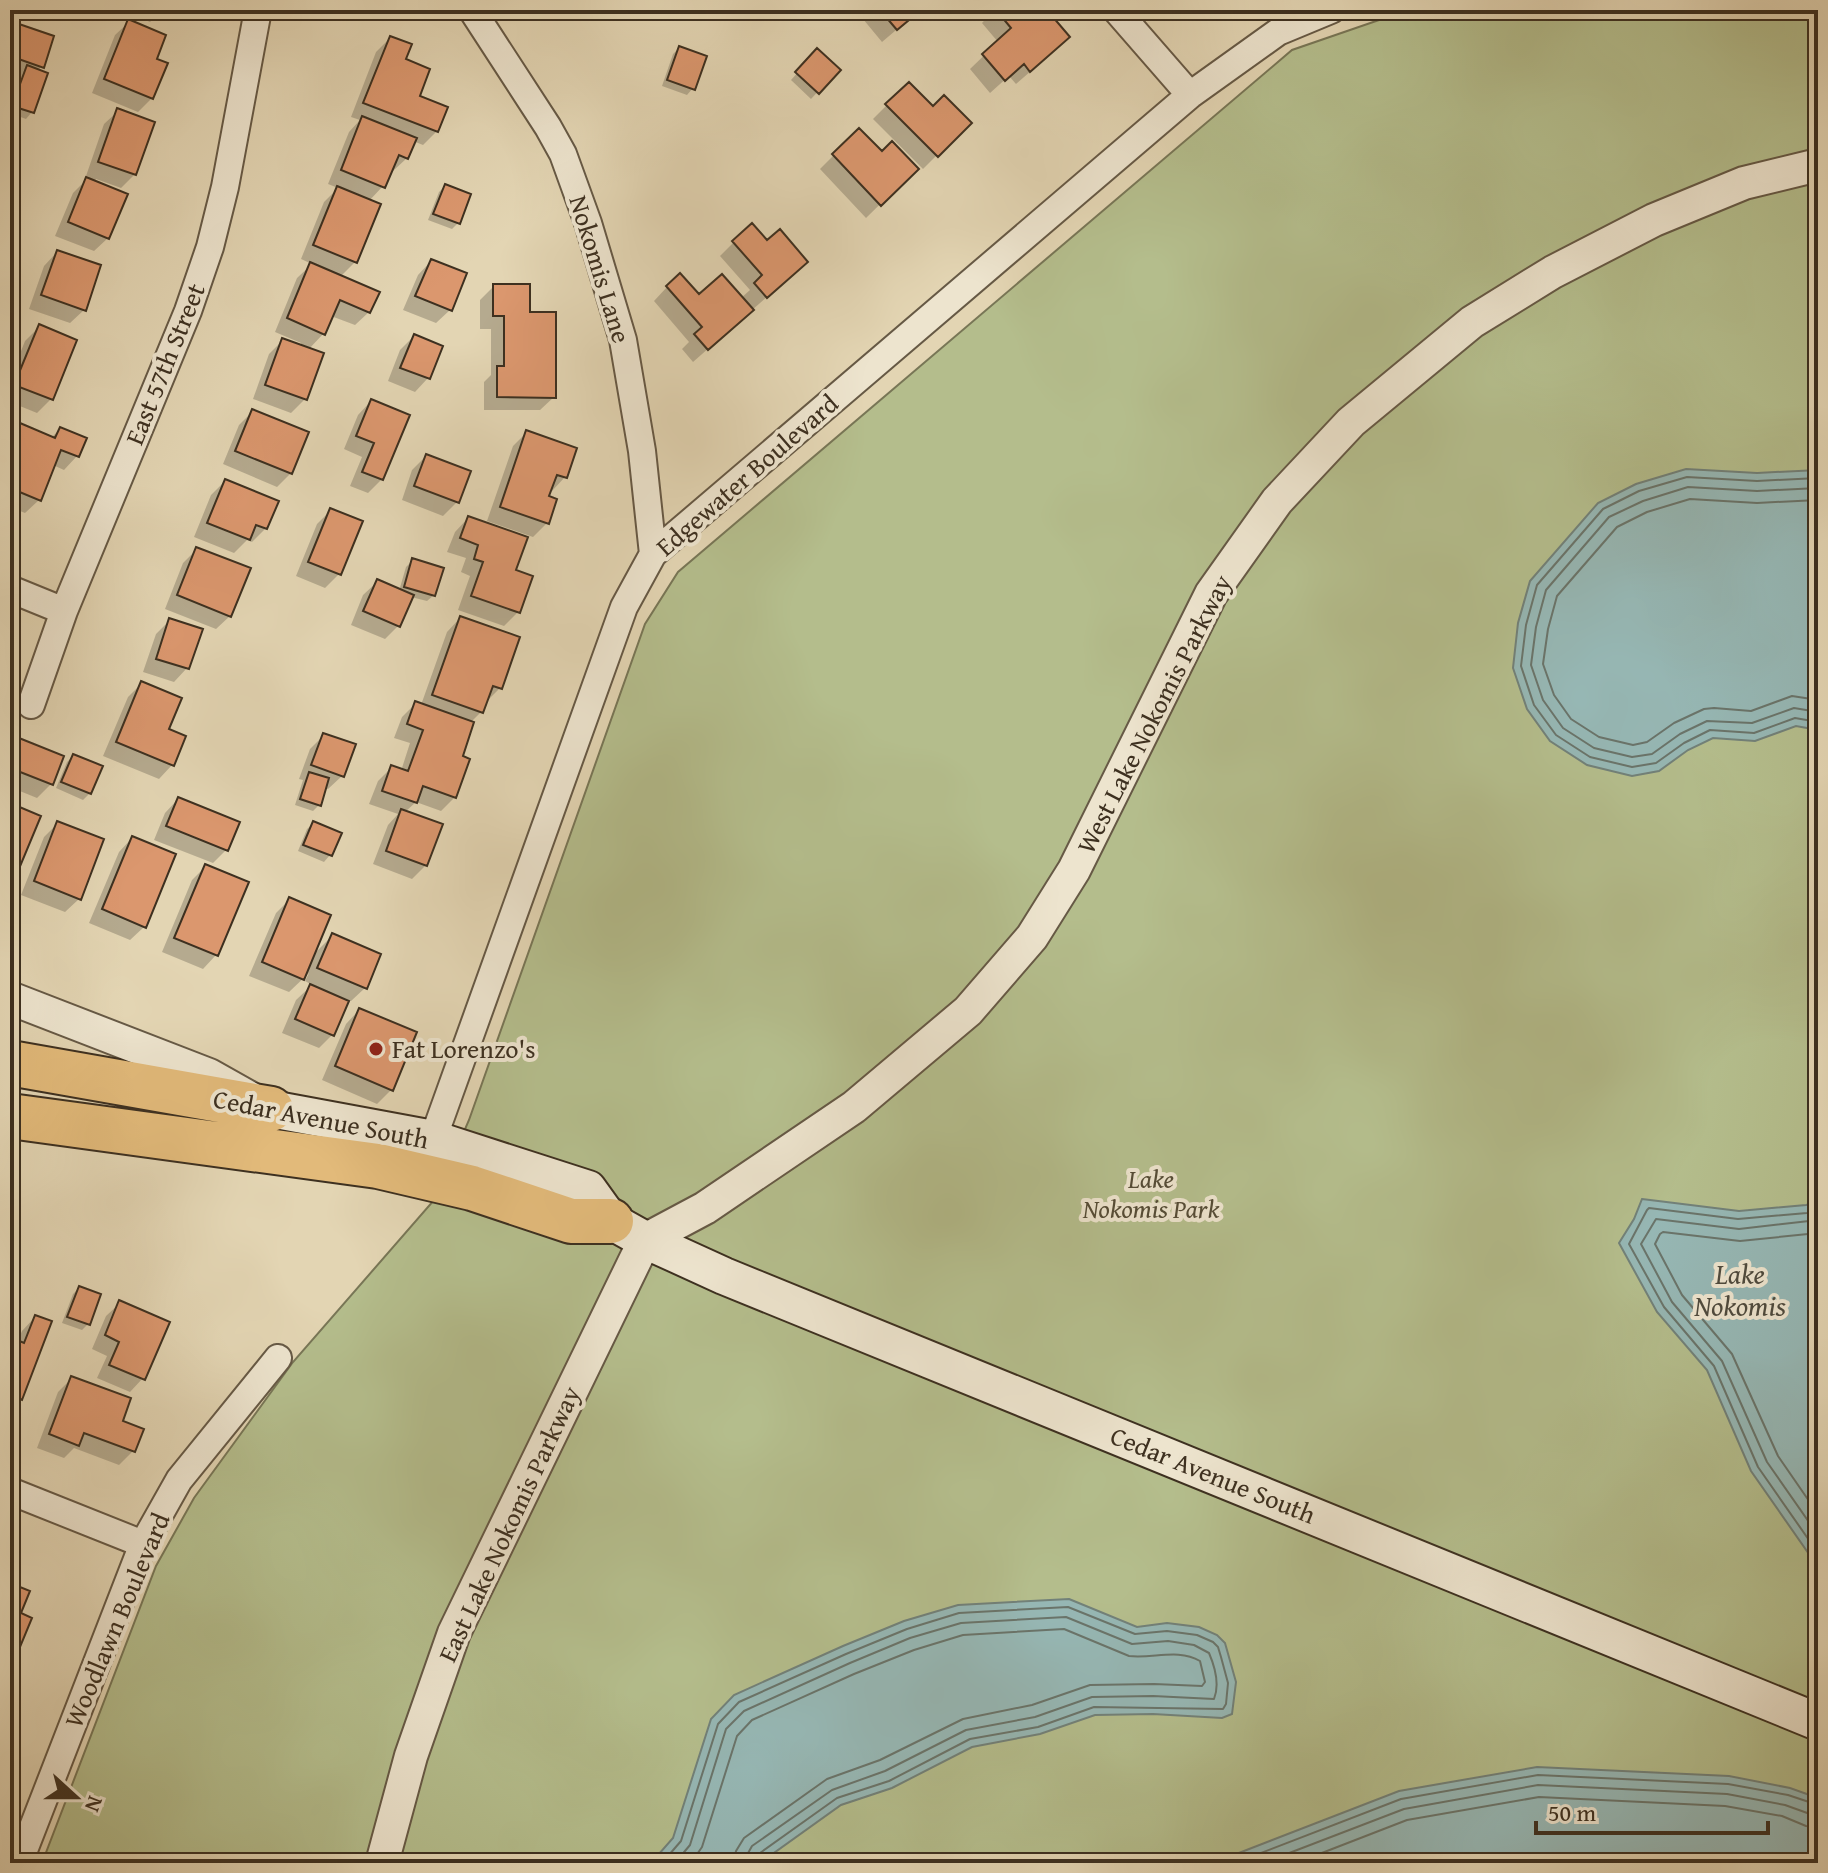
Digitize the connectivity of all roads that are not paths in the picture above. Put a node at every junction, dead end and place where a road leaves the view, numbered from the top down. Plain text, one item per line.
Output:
1 (258, 10) edge
2 (472, 10) edge
3 (1116, 10) edge
4 (1331, 10) edge
5 (1190, 95) junction
6 (1818, 165) edge
7 (653, 554) junction
8 (10, 589) edge
9 (64, 611) junction
10 (31, 705) dead end
11 (10, 998) edge
12 (10, 1063) edge
13 (271, 1109) junction
14 (10, 1116) edge
15 (433, 1139) junction
16 (628, 1230) junction
17 (278, 1358) dead end
18 (10, 1491) edge
19 (143, 1544) junction
20 (1818, 1722) edge
21 (19, 1863) edge
22 (382, 1863) edge

1 - 9 street, East 57th Street
2 - 7 street, Nokomis Lane
3 - 5 street
4 - 5 street, Edgewater Boulevard
5 - 7 street, Edgewater Boulevard
6 - 16 street, West Lake Nokomis Parkway
7 - 15 street, Edgewater Boulevard
8 - 9 street
9 - 10 street, East 57th Street
11 - 13 street
12 - 13 highway, Cedar Avenue South
13 - 15 main road, Cedar Avenue South
14 - 16 highway, Cedar Avenue South
15 - 16 main road, Cedar Avenue South
16 - 20 main road, Cedar Avenue South
16 - 22 street, East Lake Nokomis Parkway
17 - 19 street, Woodlawn Boulevard
18 - 19 street
19 - 21 street, Woodlawn Boulevard

